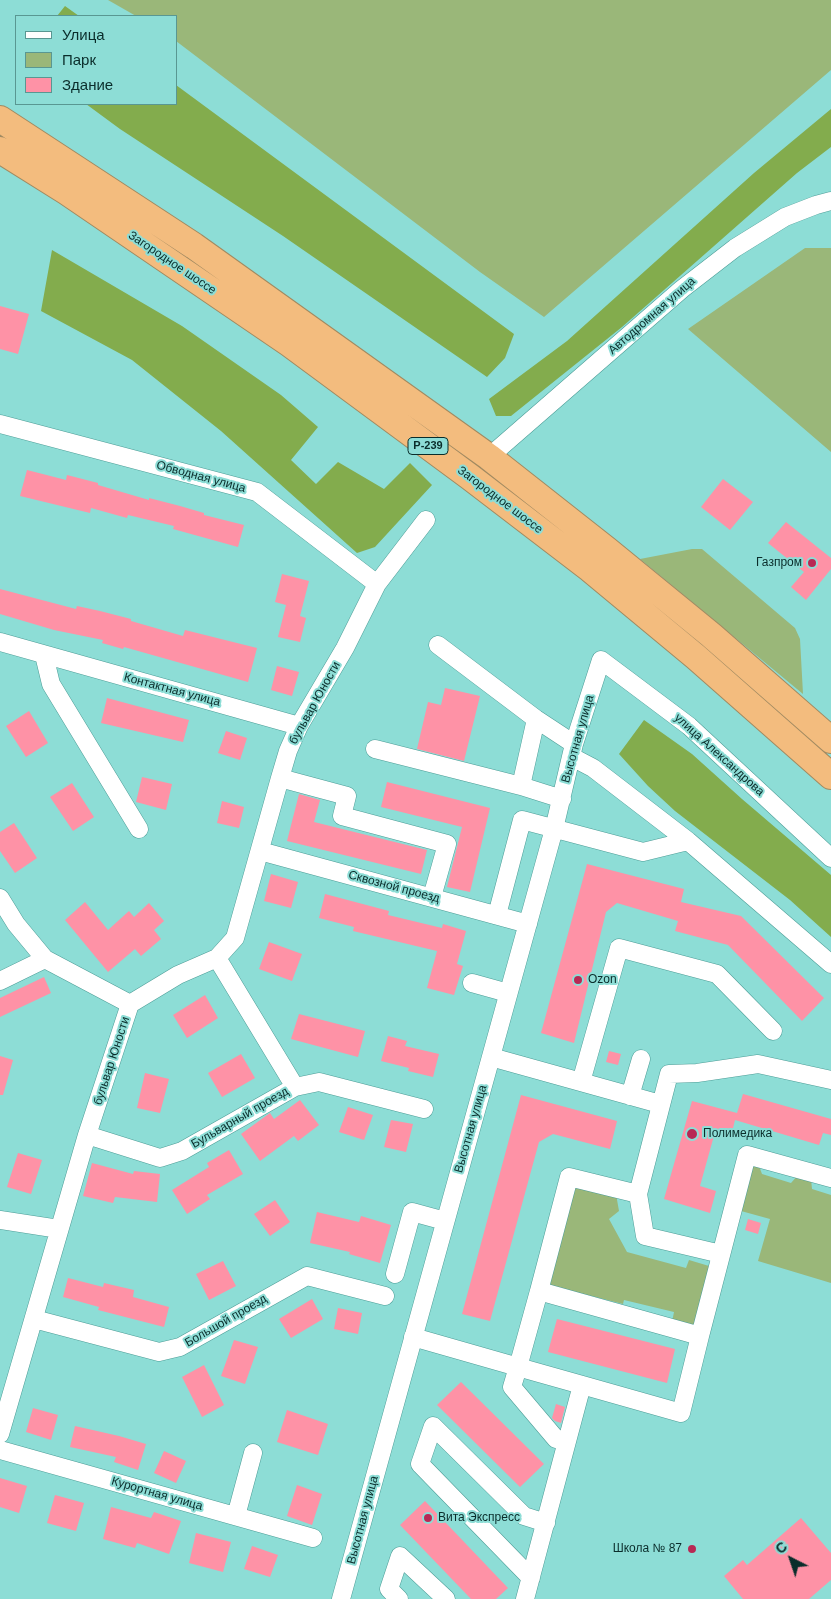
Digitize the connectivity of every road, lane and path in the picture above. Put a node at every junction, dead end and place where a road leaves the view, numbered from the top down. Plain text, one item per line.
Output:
1 (0, 119) edge
2 (0, 150) edge
3 (831, 201) edge
4 (0, 424) edge
5 (489, 457) junction
6 (426, 520) dead end
7 (376, 584) junction
8 (0, 642) edge
9 (438, 645) dead end
10 (44, 655) junction
11 (601, 660) joint
12 (536, 719) junction
13 (299, 726) junction
14 (831, 740) edge
15 (375, 749) dead end
16 (573, 751) junction
17 (831, 776) edge
18 (280, 778) junction
19 (521, 786) junction
20 (562, 799) junction
21 (139, 829) dead end
22 (554, 829) junction
23 (688, 841) junction
24 (260, 851) junction
25 (831, 858) edge
26 (432, 897) junction
27 (0, 898) edge
28 (497, 915) junction
29 (528, 924) junction
30 (217, 958) junction
31 (45, 959) junction
32 (830, 964) edge
33 (0, 981) edge
34 (472, 983) dead end
35 (508, 993) junction
36 (130, 1004) junction
37 (773, 1031) dead end
38 (491, 1057) junction
39 (641, 1059) dead end
40 (831, 1080) edge
41 (581, 1082) junction
42 (295, 1086) junction
43 (630, 1096) junction
44 (660, 1104) junction
45 (424, 1110) dead end
46 (87, 1136) junction
47 (831, 1178) edge
48 (638, 1194) junction
49 (0, 1220) edge
50 (445, 1221) junction
51 (59, 1229) junction
52 (722, 1254) junction
53 (395, 1274) dead end
54 (539, 1291) junction
55 (385, 1296) dead end
56 (34, 1319) junction
57 (700, 1336) junction
58 (413, 1337) junction
59 (518, 1367) junction
60 (582, 1385) junction
61 (0, 1434) edge
62 (566, 1442) junction
63 (0, 1450) edge
64 (253, 1453) dead end
65 (236, 1516) junction
66 (546, 1523) junction
67 (313, 1538) dead end
68 (531, 1578) junction
69 (341, 1599) edge
70 (399, 1599) edge
71 (446, 1599) edge
72 (525, 1599) edge

1 - 5 highway, Загородное шоссе / Р-239
2 - 17 highway, Загородное шоссе / Р-239
3 - 5 street, Автодромная улица
4 - 7 street, Обводная улица
5 - 14 highway, Загородное шоссе / Р-239
6 - 7 street, бульвар Юности
7 - 13 street, бульвар Юности
8 - 10 street, Контактная улица
9 - 12 street
10 - 13 street, Контактная улица
10 - 21 street
11 - 16 street, Высотная улица
11 - 25 street, улица Александрова
12 - 16 street
12 - 19 street
13 - 18 street, бульвар Юности
15 - 19 street
16 - 20 street, Высотная улица
16 - 23 street
18 - 24 street, бульвар Юности
18 - 26 street
19 - 20 street
20 - 22 street, Высотная улица
22 - 23 street
22 - 28 street
22 - 29 street, Высотная улица
23 - 32 street
24 - 26 street, Сквозной проезд
24 - 30 street, бульвар Юности
26 - 28 street, Сквозной проезд
27 - 31 street
28 - 29 street, Сквозной проезд
29 - 35 street, Высотная улица
30 - 36 street, бульвар Юности
30 - 42 street
31 - 33 street
31 - 36 street
34 - 35 street
35 - 38 street, Высотная улица
36 - 46 street, бульвар Юности
37 - 41 street
38 - 41 street
38 - 50 street, Высотная улица
39 - 43 street
40 - 44 street
41 - 43 street
42 - 45 street, Бульварный проезд
42 - 46 street, Бульварный проезд
43 - 44 street
44 - 48 street
46 - 51 street, бульвар Юности
47 - 52 street
48 - 52 street
48 - 54 street
49 - 51 street
50 - 53 street
50 - 58 street, Высотная улица
51 - 56 street, бульвар Юности
52 - 57 street
54 - 57 street
54 - 59 street
55 - 56 street, Большой проезд
56 - 61 street, бульвар Юности
57 - 60 street
58 - 59 street
58 - 69 street, Высотная улица
59 - 60 street
59 - 62 street
60 - 62 street
62 - 66 street
63 - 65 street, Курортная улица
64 - 65 street
65 - 67 street, Курортная улица
66 - 68 street
66 - 68 street
68 - 72 street
70 - 71 street

